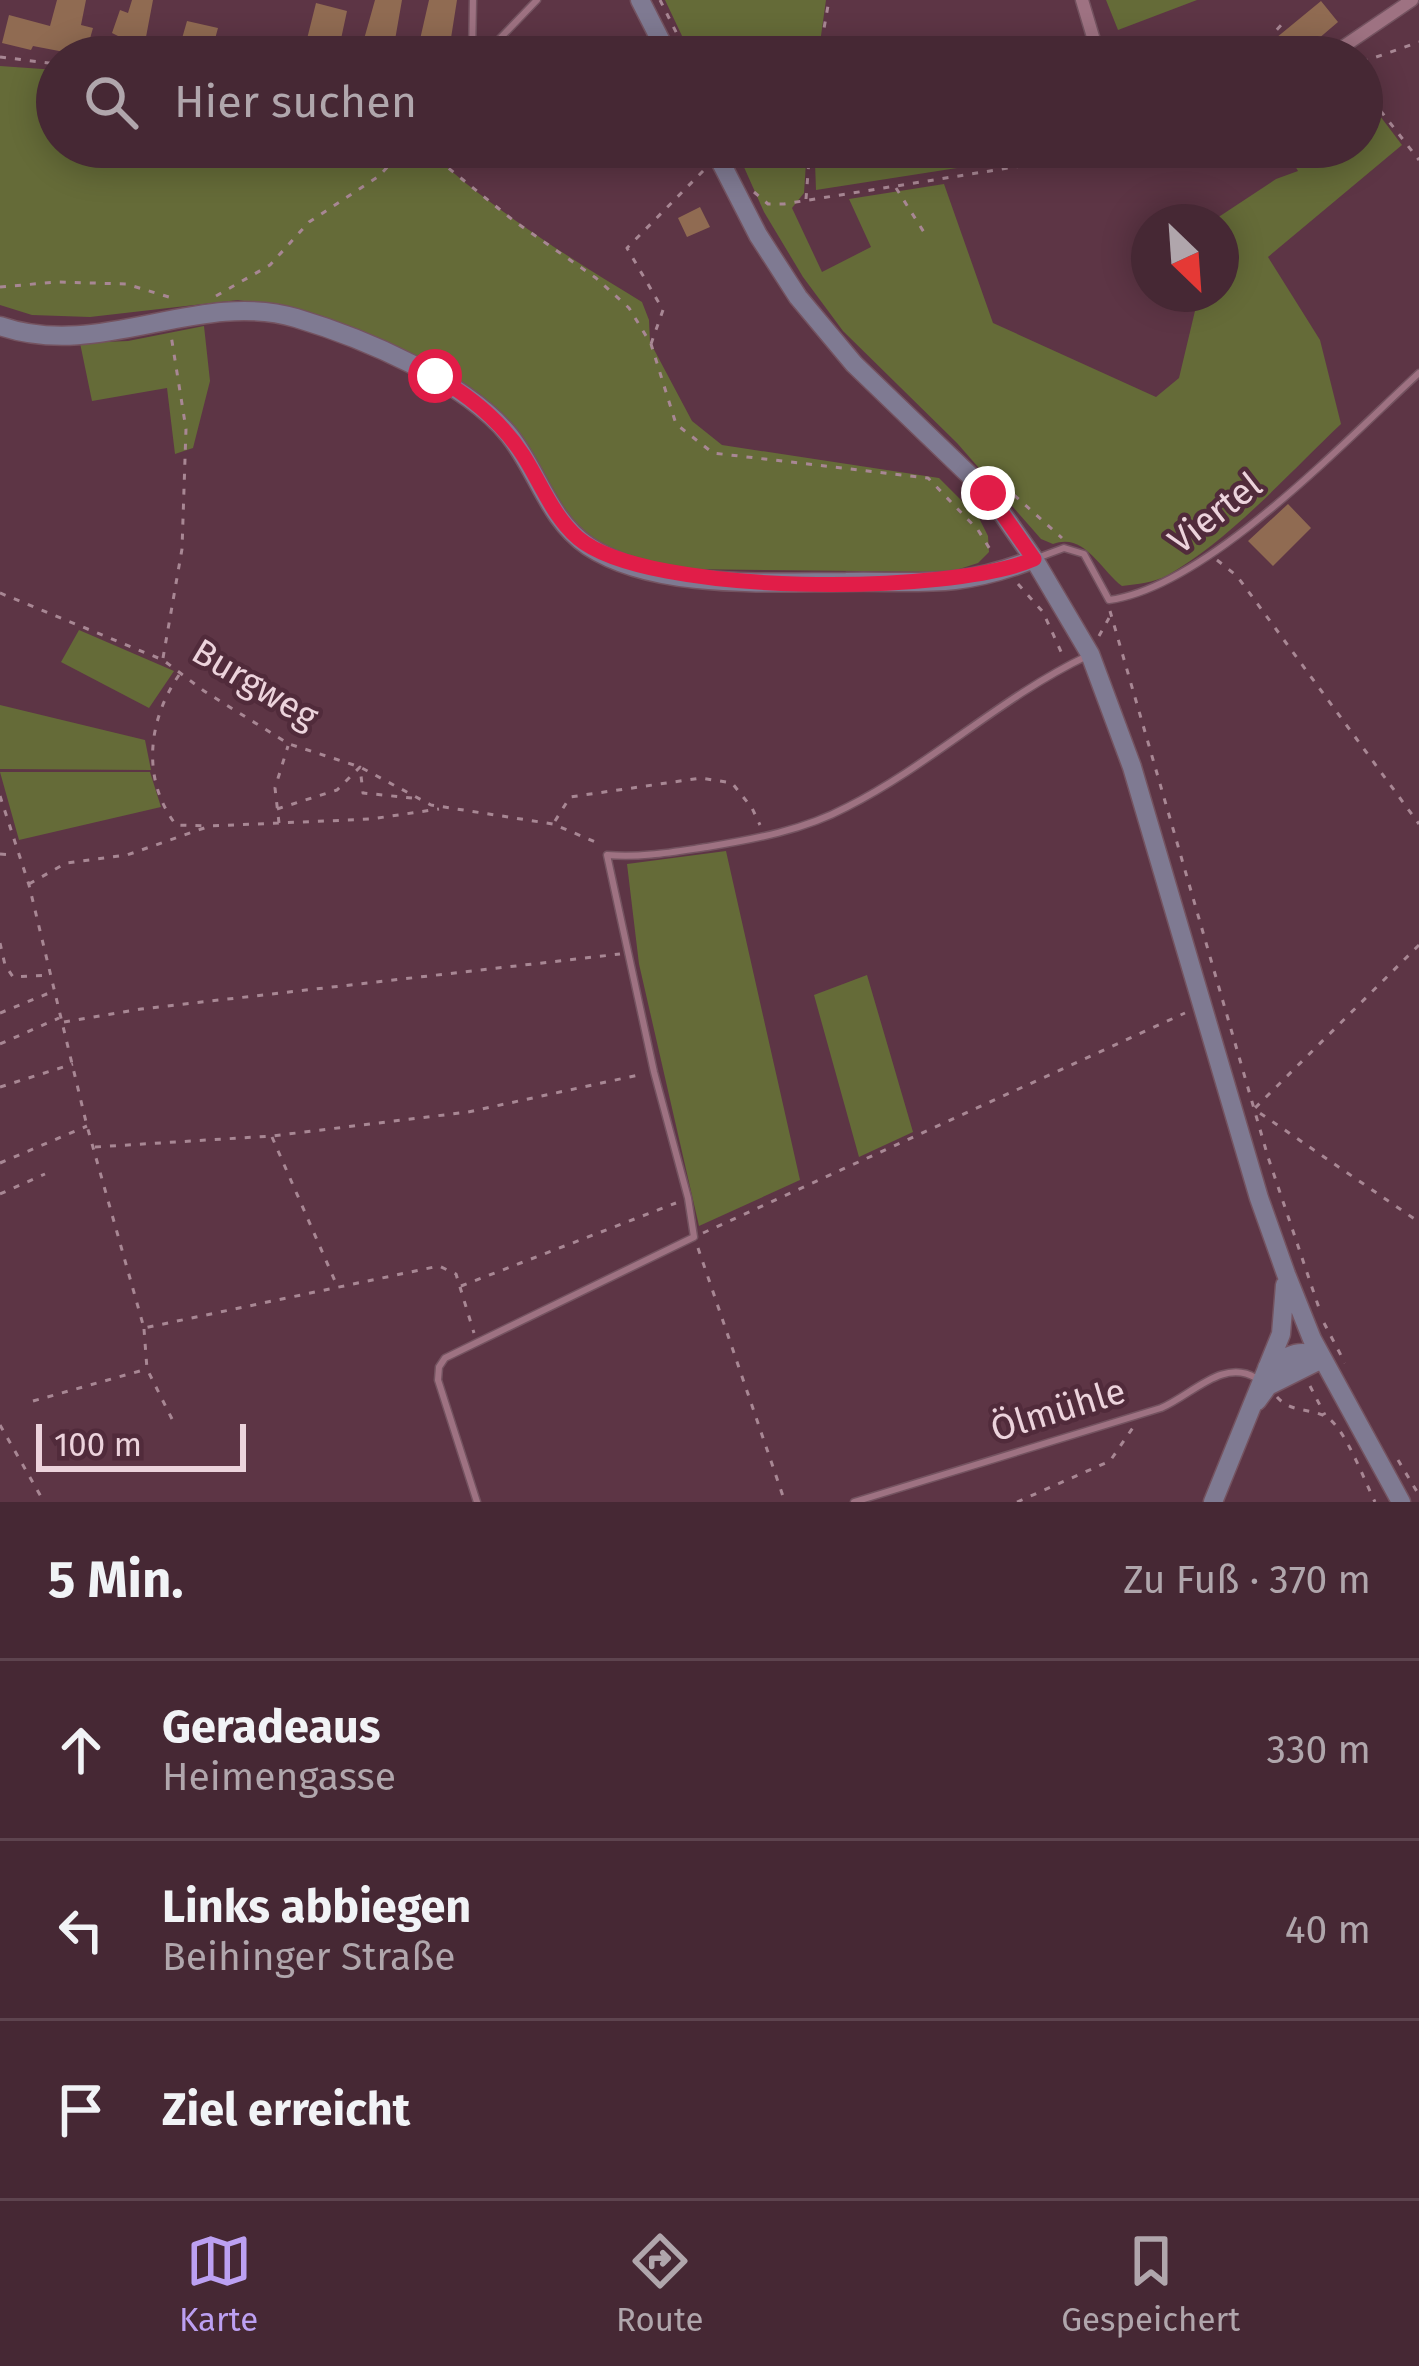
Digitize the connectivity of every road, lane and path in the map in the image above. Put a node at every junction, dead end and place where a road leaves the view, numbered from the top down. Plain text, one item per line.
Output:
1 (473, 0) edge
2 (537, 0) edge
3 (640, 0) edge
4 (660, 0) edge
5 (829, 0) edge
6 (1082, 0) edge
7 (1412, 0) edge
8 (1283, 23) dead end
9 (472, 36) edge
10 (502, 36) edge
11 (658, 36) edge
12 (678, 36) edge
13 (823, 36) edge
14 (1093, 36) edge
15 (1271, 36) edge
16 (1359, 36) edge
17 (1419, 42) edge
18 (1383, 55) edge
19 (0, 57) edge
20 (36, 61) edge
21 (1383, 114) edge
22 (1419, 160) edge
23 (386, 168) edge
24 (448, 168) edge
25 (700, 168) edge
26 (723, 168) edge
27 (808, 168) edge
28 (1011, 168) edge
29 (895, 188) junction
30 (806, 201) junction
31 (764, 212) dead end
32 (927, 237) dead end
33 (0, 287) edge
34 (174, 320) junction
35 (0, 326) edge
36 (651, 344) junction
37 (1419, 373) edge
38 (1001, 483) dead end
39 (1072, 548) junction
40 (1210, 556) junction
41 (1034, 559) junction
42 (1006, 570) junction
43 (0, 593) edge
44 (1090, 654) junction
45 (163, 660) junction
46 (1067, 665) junction
47 (181, 672) junction
48 (289, 744) junction
49 (360, 767) junction
50 (0, 796) edge
51 (430, 805) junction
52 (441, 808) junction
53 (277, 809) junction
54 (279, 823) junction
55 (554, 824) junction
56 (1419, 824) edge
57 (210, 826) junction
58 (765, 838) junction
59 (0, 854) edge
60 (16, 855) junction
61 (607, 855) junction
62 (29, 884) junction
63 (0, 943) edge
64 (1419, 945) edge
65 (627, 952) junction
66 (52, 974) junction
67 (55, 990) junction
68 (1202, 1008) junction
69 (0, 1013) edge
70 (62, 1019) junction
71 (0, 1043) edge
72 (73, 1064) junction
73 (655, 1072) junction
74 (0, 1087) edge
75 (1254, 1108) junction
76 (87, 1126) junction
77 (272, 1136) junction
78 (93, 1148) junction
79 (0, 1162) edge
80 (45, 1174) dead end
81 (0, 1194) edge
82 (688, 1198) junction
83 (1419, 1222) edge
84 (694, 1237) junction
85 (1286, 1274) junction
86 (460, 1286) junction
87 (338, 1288) junction
88 (144, 1328) junction
89 (476, 1340) junction
90 (1322, 1359) junction
91 (147, 1369) junction
92 (1265, 1378) junction
93 (1353, 1379) dead end
94 (33, 1401) dead end
95 (1139, 1414) junction
96 (174, 1424) dead end
97 (0, 1425) edge
98 (1395, 1455) dead end
99 (1419, 1495) edge
100 (44, 1502) edge
101 (477, 1502) edge
102 (785, 1502) edge
103 (854, 1502) edge
104 (1017, 1502) edge
105 (1213, 1502) edge
106 (1376, 1502) edge
107 (1401, 1502) edge

1 - 9 lane
2 - 10 lane
3 - 11 main road
4 - 12 path
5 - 13 path
6 - 14 street
7 - 16 street
8 - 15 path
17 - 18 path
19 - 20 path
21 - 22 path
23 - 34 path
24 - 36 path
25 - 36 path
26 - 41 main road
27 - 30 path
28 - 29 path
29 - 30 path
29 - 32 path
30 - 31 path
33 - 34 path
34 - 35 main road
34 - 42 main road
34 - 45 path
36 - 42 path
37 - 40 lane, Viertel
38 - 39 path
39 - 40 lane, Viertel
39 - 41 lane
40 - 56 path
41 - 42 main road
41 - 44 main road
42 - 46 path
43 - 45 path, Burgweg
44 - 46 lane
44 - 68 main road
44 - 75 path
45 - 47 path, Burgweg
46 - 58 lane
47 - 48 path, Burgweg
47 - 57 path
48 - 49 path, Burgweg
48 - 53 path
49 - 51 path, Burgweg
49 - 51 path
49 - 53 path
50 - 60 path
51 - 52 path, Burgweg
52 - 54 path
52 - 55 path, Burgweg
53 - 54 path
54 - 57 path
55 - 58 path
55 - 61 path, Burgweg
57 - 62 path
58 - 61 lane
59 - 60 path
60 - 62 path
61 - 65 lane
62 - 66 path
63 - 66 path
64 - 75 path
65 - 70 path
65 - 73 lane
66 - 67 path
67 - 69 path
67 - 70 path
68 - 84 path
68 - 85 main road
70 - 71 path
70 - 72 path
72 - 74 path
72 - 76 path
73 - 77 path
73 - 82 lane
75 - 83 path
75 - 93 path
76 - 78 path
76 - 79 path
77 - 78 path
77 - 87 path
78 - 88 path
80 - 81 path
82 - 84 lane
82 - 86 path
84 - 89 lane
84 - 102 path
85 - 90 main road
85 - 92 main road
86 - 87 path
86 - 89 path
87 - 88 path
88 - 91 path
89 - 101 lane
90 - 92 main road
90 - 107 main road
91 - 94 path
91 - 96 path
92 - 95 lane, Ölmühle
92 - 105 main road
92 - 106 path
95 - 103 lane, Ölmühle
95 - 104 path
97 - 100 path
98 - 99 path

